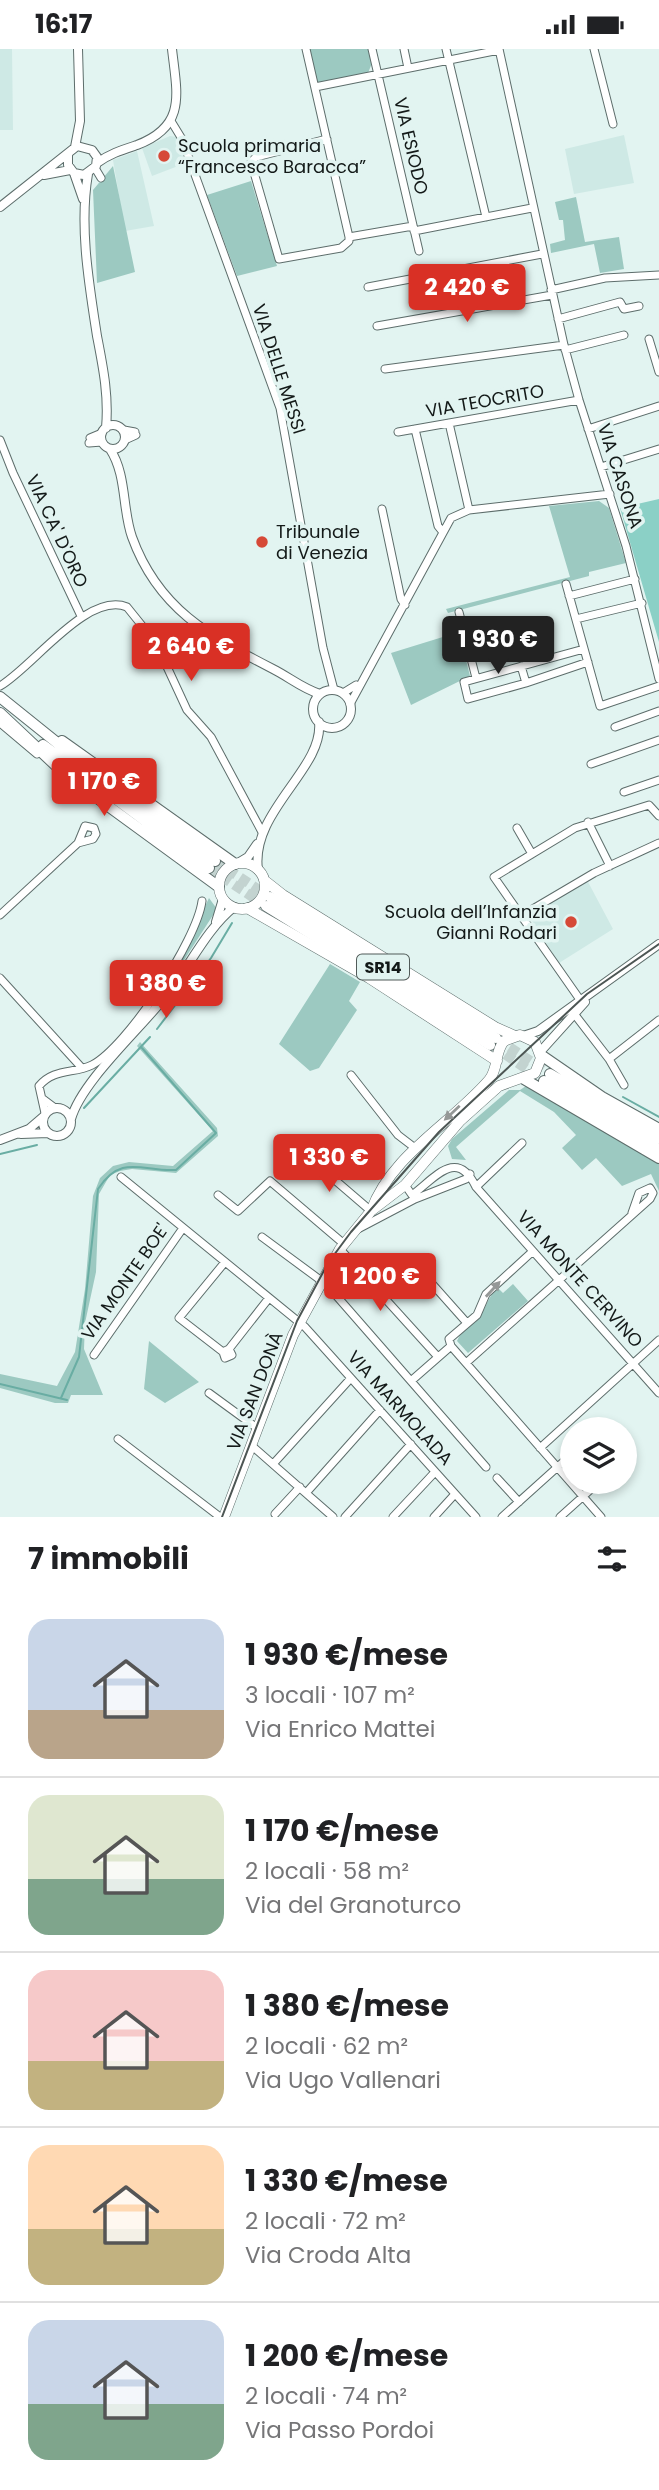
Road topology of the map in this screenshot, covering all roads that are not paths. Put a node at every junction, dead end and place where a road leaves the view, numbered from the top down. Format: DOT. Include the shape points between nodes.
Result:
graph roads {
  1 [pos="78,49"];
  2 [pos="173,49"];
  3 [pos="306,49"];
  4 [pos="372,49"];
  5 [pos="404,49"];
  6 [pos="446,49"];
  7 [pos="499,49"];
  8 [pos="594,49"];
  9 [pos="448,60"];
  10 [pos="408,68"];
  11 [pos="378,75"];
  12 [pos="315,87"];
  13 [pos="80,121"];
  14 [pos="171,121"];
  15 [pos="612,124"];
  16 [pos="327,139"];
  17 [pos="75,147"];
  18 [pos="90,148"];
  19 [pos="111,154"];
  20 [pos="68,155"];
  21 [pos="93,168"];
  22 [pos="72,171"];
  23 [pos="41,176"];
  24 [pos="101,178"];
  25 [pos="85,205"];
  26 [pos="0,207"];
  27 [pos="532,208"];
  28 [pos="486,217"];
  29 [pos="414,228"];
  30 [pos="349,237"];
  31 [pos="419,251"];
  32 [pos="542,254"];
  33 [pos="659,275"];
  34 [pos="368,287"];
  35 [pos="552,292"];
  36 [pos="639,306"];
  37 [pos="558,319"];
  38 [pos="377,326"];
  39 [pos="624,335"];
  40 [pos="649,339"];
  41 [pos="565,347"];
  42 [pos="385,369"];
  43 [pos="659,372"];
  44 [pos="108,400"];
  45 [pos="579,400"];
  46 [pos="659,406"];
  47 [pos="449,423"];
  48 [pos="122,428"];
  49 [pos="415,429"];
  50 [pos="588,429"];
  51 [pos="104,430"];
  52 [pos="398,432"];
  53 [pos="0,440"];
  54 [pos="102,442"];
  55 [pos="123,444"];
  56 [pos="110,449"];
  57 [pos="659,449"];
  58 [pos="601,467"];
  59 [pos="120,471"];
  60 [pos="610,494"];
  61 [pos="382,509"];
  62 [pos="469,510"];
  63 [pos="442,531"];
  64 [pos="635,579"];
  65 [pos="566,584"];
  66 [pos="569,596"];
  67 [pos="642,603"];
  68 [pos="405,605"];
  69 [pos="459,612"];
  70 [pos="81,616"];
  71 [pos="576,619"];
  72 [pos="584,649"];
  73 [pos="656,653"];
  74 [pos="588,662"];
  75 [pos="521,666"];
  76 [pos="476,678"];
  77 [pos="659,679"];
  78 [pos="360,683"];
  79 [pos="526,683"];
  80 [pos="0,686"];
  81 [pos="301,686"];
  82 [pos="659,687"];
  83 [pos="327,691"];
  84 [pos="343,693"];
  85 [pos="0,697"];
  86 [pos="350,704"];
  87 [pos="313,706"];
  88 [pos="0,711"];
  89 [pos="16,711"];
  90 [pos="659,712"];
  91 [pos="319,722"];
  92 [pos="0,723"];
  93 [pos="334,727"];
  94 [pos="615,727"];
  95 [pos="659,740"];
  96 [pos="316,744"];
  97 [pos="591,764"];
  98 [pos="659,780"];
  99 [pos="624,792"];
  100 [pos="90,793"];
  101 [pos="659,816"];
  102 [pos="588,822"];
  103 [pos="517,828"];
  104 [pos="262,834"];
  105 [pos="78,843"];
  106 [pos="659,843"];
  107 [pos="532,854"];
  108 [pos="236,863"];
  109 [pos="610,866"];
  110 [pos="258,870"];
  111 [pos="264,880"];
  112 [pos="219,887"];
  113 [pos="223,899"];
  114 [pos="202,901"];
  115 [pos="268,902"];
  116 [pos="234,907"];
  117 [pos="247,908"];
  118 [pos="0,915"];
  119 [pos="521,916"];
  120 [pos="215,925"];
  121 [pos="659,946"];
  122 [pos="0,978"];
  123 [pos="581,1002"];
  124 [pos="571,1011"];
  125 [pos="659,1020"];
  126 [pos="519,1036"];
  127 [pos="493,1041"];
  128 [pos="540,1053"];
  129 [pos="609,1059"];
  130 [pos="497,1062"];
  131 [pos="81,1067"];
  132 [pos="351,1075"];
  133 [pos="520,1079"];
  134 [pos="624,1085"];
  135 [pos="85,1092"];
  136 [pos="40,1096"];
  137 [pos="57,1108"];
  138 [pos="45,1115"];
  139 [pos="71,1119"];
  140 [pos="659,1129"];
  141 [pos="48,1133"];
  142 [pos="18,1135"];
  143 [pos="659,1138"];
  144 [pos="0,1140"];
  145 [pos="522,1143"];
  146 [pos="415,1148"];
  147 [pos="659,1149"];
  148 [pos="307,1156"];
  149 [pos="659,1158"];
  150 [pos="470,1174"];
  151 [pos="121,1177"];
  152 [pos="462,1181"];
  153 [pos="405,1185"];
  154 [pos="476,1187"];
  155 [pos="218,1195"];
  156 [pos="656,1195"];
  157 [pos="379,1201"];
  158 [pos="393,1210"];
  159 [pos="371,1212"];
  160 [pos="183,1228"];
  161 [pos="354,1231"];
  162 [pos="262,1237"];
  163 [pos="342,1247"];
  164 [pos="533,1251"];
  165 [pos="225,1262"];
  166 [pos="418,1268"];
  167 [pos="558,1279"];
  168 [pos="320,1281"];
  169 [pos="269,1298"];
  170 [pos="299,1322"];
  171 [pos="467,1323"];
  172 [pos="659,1340"];
  173 [pos="451,1346"];
  174 [pos="94,1355"];
  175 [pos="438,1357"];
  176 [pos="466,1363"];
  177 [pos="634,1363"];
  178 [pos="351,1378"];
  179 [pos="411,1381"];
  180 [pos="209,1393"];
  181 [pos="659,1393"];
  182 [pos="380,1410"];
  183 [pos="257,1428"];
  184 [pos="118,1439"];
  185 [pos="411,1444"];
  186 [pos="251,1445"];
  187 [pos="540,1448"];
  188 [pos="274,1464"];
  189 [pos="560,1465"];
  190 [pos="486,1467"];
  191 [pos="557,1468"];
  192 [pos="435,1472"];
  193 [pos="497,1478"];
  194 [pos="300,1487"];
  195 [pos="306,1493"];
  196 [pos="455,1494"];
  197 [pos="586,1494"];
  198 [pos="583,1497"];
  199 [pos="519,1502"];
  200 [pos="275,1514"];
  201 [pos="222,1517"];
  202 [pos="333,1517"];
  203 [pos="345,1517"];
  204 [pos="393,1517"];
  205 [pos="434,1517"];
  206 [pos="476,1517"];
  207 [pos="502,1517"];
  208 [pos="560,1517"];
  209 [pos="601,1517"];
  1 -- 13 [label="street"];
  2 -- 14 [label="street" via="176,99"];
  3 -- 12 [label="street"];
  4 -- 11 [label="street, VIA ESIODO"];
  5 -- 10 [label="street"];
  6 -- 9 [label="street"];
  7 -- 9 [label="street"];
  7 -- 27 [label="street, VIA CASONA"];
  8 -- 15 [label="street"];
  9 -- 10 [label="street"];
  9 -- 28 [label="street"];
  10 -- 11 [label="street"];
  11 -- 12 [label="street"];
  11 -- 29 [label="street, VIA ESIODO"];
  12 -- 16 [label="street"];
  13 -- 17 [label="street"];
  13 -- 18 [label="street"];
  14 -- 19 [label="street" via="153,139"];
  14 -- 83 [label="street, VIA DELLE MESSI" via="182,139 280,408 332,678"];
  16 -- 30 [label="street"];
  16 -- 30 [label="street" via="257,157 250,165 279,259 341,248"];
  17 -- 18 [label="street"];
  17 -- 20 [label="street"];
  18 -- 19 [label="street"];
  18 -- 21 [label="street"];
  19 -- 21 [label="street"];
  20 -- 22 [label="street"];
  20 -- 23 [label="street"];
  21 -- 22 [label="street"];
  21 -- 24 [label="street"];
  21 -- 25 [label="street"];
  22 -- 23 [label="street"];
  22 -- 25 [label="street"];
  23 -- 26 [label="street"];
  25 -- 44 [label="street" via="90,290"];
  27 -- 28 [label="street"];
  27 -- 32 [label="street, VIA CASONA"];
  28 -- 29 [label="street"];
  29 -- 30 [label="street"];
  29 -- 31 [label="street, VIA ESIODO"];
  32 -- 34 [label="street"];
  32 -- 35 [label="street, VIA CASONA"];
  33 -- 35 [label="street" via="605,278"];
  35 -- 37 [label="street, VIA CASONA"];
  35 -- 38 [label="street"];
  36 -- 37 [label="street" via="624,309 620,302"];
  37 -- 41 [label="street, VIA CASONA"];
  39 -- 41 [label="street"];
  40 -- 43 [label="street"];
  41 -- 42 [label="street"];
  41 -- 45 [label="street, VIA CASONA"];
  44 -- 48 [label="street"];
  44 -- 51 [label="street"];
  45 -- 47 [label="street, VIA TEOCRITO"];
  45 -- 50 [label="street, VIA CASONA"];
  46 -- 50 [label="street"];
  47 -- 49 [label="street, VIA TEOCRITO"];
  47 -- 62 [label="street"];
  48 -- 51 [label="street"];
  48 -- 55 [label="street"];
  48 -- 55 [label="street" via="135,434"];
  49 -- 52 [label="street, VIA TEOCRITO"];
  49 -- 63 [label="street"];
  50 -- 58 [label="street, VIA CASONA"];
  51 -- 54 [label="street"];
  51 -- 54 [label="street" via="90,440"];
  53 -- 70 [label="street, VIA CA' D'ORO"];
  54 -- 56 [label="street"];
  55 -- 56 [label="street"];
  55 -- 59 [label="street"];
  56 -- 59 [label="street"];
  57 -- 58 [label="street"];
  58 -- 60 [label="street, VIA CASONA"];
  59 -- 81 [label="street" via="132,537 150,576 169,600 224,644"];
  60 -- 62 [label="street"];
  60 -- 64 [label="street, VIA CASONA"];
  61 -- 68 [label="street"];
  62 -- 63 [label="street" via="451,517"];
  63 -- 68 [label="street"];
  64 -- 66 [label="street"];
  64 -- 67 [label="street, VIA CASONA"];
  65 -- 66 [label="street"];
  66 -- 71 [label="street"];
  67 -- 71 [label="street"];
  67 -- 73 [label="street, VIA CASONA"];
  68 -- 78 [label="street"];
  69 -- 76 [label="street"];
  70 -- 80 [label="street"];
  70 -- 104 [label="street" via="119,604 139,619 160,650 187,710 214,742"];
  71 -- 72 [label="street"];
  72 -- 74 [label="street"];
  72 -- 75 [label="street"];
  73 -- 77 [label="street, VIA CASONA"];
  74 -- 79 [label="street"];
  74 -- 82 [label="street" via="600,706"];
  75 -- 76 [label="street"];
  75 -- 79 [label="street"];
  76 -- 79 [label="street" via="464,681 468,699"];
  78 -- 84 [label="street"];
  78 -- 86 [label="street"];
  81 -- 83 [label="street"];
  81 -- 87 [label="street"];
  83 -- 84 [label="street"];
  83 -- 87 [label="street"];
  84 -- 86 [label="street"];
  85 -- 89 [label="main road"];
  86 -- 93 [label="street" via="348,718"];
  87 -- 91 [label="street"];
  88 -- 89 [label="main road" via="106,794 212,865"];
  88 -- 100 [label="main road"];
  89 -- 108 [label="main road"];
  90 -- 94 [label="street"];
  91 -- 93 [label="street"];
  91 -- 96 [label="street"];
  92 -- 100 [label="street" via="64,780"];
  93 -- 96 [label="street"];
  95 -- 97 [label="street"];
  96 -- 104 [label="street"];
  98 -- 99 [label="street"];
  100 -- 112 [label="main road"];
  101 -- 102 [label="street" via="649,805"];
  102 -- 107 [label="street"];
  102 -- 109 [label="street"];
  103 -- 107 [label="street"];
  104 -- 108 [label="street" via="252,853"];
  104 -- 110 [label="street"];
  105 -- 118 [label="street"];
  106 -- 109 [label="street"];
  107 -- 119 [label="street" via="495,877"];
  108 -- 110 [label="main road"];
  108 -- 112 [label="main road" via="223,872"];
  109 -- 119 [label="street"];
  110 -- 111 [label="main road"];
  111 -- 117 [label="main road" via="263,894"];
  111 -- 126 [label="main road" via="495,1027"];
  112 -- 113 [label="main road"];
  113 -- 116 [label="main road"];
  113 -- 120 [label="street"];
  114 -- 131 [label="street" via="167,980 102,1059"];
  115 -- 127 [label="main road, SR14"];
  116 -- 117 [label="main road"];
  116 -- 120 [label="street"];
  117 -- 130 [label="main road" via="369,978"];
  119 -- 123 [label="street"];
  120 -- 135 [label="street" via="169,992"];
  121 -- 123 [label="street, VIA SAN DONÀ"];
  122 -- 131 [label="street"];
  123 -- 124 [label="street, VIA SAN DONÀ"];
  124 -- 126 [label="street, VIA SAN DONÀ" via="536,1032"];
  124 -- 128 [label="street, VIA SAN DONÀ"];
  124 -- 129 [label="street"];
  125 -- 129 [label="street"];
  126 -- 128 [label="main road" via="533,1041"];
  126 -- 130 [label="main road, VIA SAN DONÀ" via="501,1043"];
  128 -- 133 [label="main road, VIA SAN DONÀ" via="537,1070"];
  128 -- 140 [label="main road" via="590,1090"];
  129 -- 134 [label="street"];
  130 -- 133 [label="main road" via="503,1073"];
  130 -- 146 [label="main road, VIA SAN DONÀ, one-way" via="487,1082"];
  131 -- 136 [label="street" via="48,1077 39,1086"];
  132 -- 146 [label="street" via="398,1135"];
  133 -- 149 [label="main road"];
  133 -- 153 [label="main road, VIA SAN DONÀ" via="496,1089 460,1121"];
  135 -- 137 [label="street"];
  135 -- 139 [label="street"];
  136 -- 137 [label="street"];
  136 -- 138 [label="street"];
  137 -- 138 [label="street"];
  137 -- 139 [label="street"];
  138 -- 141 [label="street" via="43,1127"];
  138 -- 142 [label="street"];
  139 -- 141 [label="street" via="64,1135"];
  141 -- 142 [label="street"];
  142 -- 144 [label="street"];
  143 -- 147 [label="main road" via="547,1078 603,1119"];
  145 -- 154 [label="street"];
  146 -- 157 [label="main road, VIA SAN DONÀ"];
  148 -- 159 [label="street"];
  150 -- 152 [label="street"];
  150 -- 153 [label="street" via="449,1168 412,1195"];
  150 -- 154 [label="street, VIA MONTE CERVINO"];
  151 -- 160 [label="street, VIA MONTE BOE'"];
  152 -- 154 [label="street, VIA MONTE CERVINO"];
  152 -- 158 [label="street"];
  153 -- 157 [label="main road, VIA SAN DONÀ"];
  154 -- 164 [label="street, VIA MONTE CERVINO"];
  155 -- 163 [label="street" via="238,1211 270,1181"];
  156 -- 167 [label="street" via="650,1188 642,1190 632,1213"];
  157 -- 158 [label="street"];
  157 -- 159 [label="main road, VIA SAN DONÀ"];
  158 -- 161 [label="street"];
  159 -- 161 [label="main road, VIA SAN DONÀ"];
  160 -- 165 [label="street, VIA MONTE BOE'"];
  160 -- 174 [label="street, VIA MONTE BOE'"];
  161 -- 163 [label="main road, VIA SAN DONÀ"];
  162 -- 168 [label="street"];
  163 -- 168 [label="main road, VIA SAN DONÀ"];
  163 -- 175 [label="street"];
  164 -- 167 [label="street, VIA MONTE CERVINO"];
  171 -- 164 [label="street, one-way" via="477,1315 486,1294"];
  165 -- 169 [label="street, VIA MONTE BOE'"];
  165 -- 169 [label="street" via="179,1318 226,1351"];
  166 -- 171 [label="street"];
  167 -- 176 [label="street"];
  167 -- 177 [label="street, VIA MONTE CERVINO"];
  168 -- 170 [label="main road, VIA SAN DONÀ"];
  168 -- 179 [label="street"];
  169 -- 170 [label="street, VIA MONTE BOE'"];
  170 -- 178 [label="street, VIA MARMOLADA"];
  170 -- 183 [label="main road, VIA SAN DONÀ"];
  171 -- 173 [label="street" via="449,1339"];
  172 -- 177 [label="street"];
  173 -- 175 [label="street"];
  173 -- 176 [label="street"];
  175 -- 179 [label="street"];
  176 -- 187 [label="street"];
  177 -- 181 [label="street, VIA MONTE CERVINO"];
  177 -- 187 [label="street"];
  178 -- 182 [label="street, VIA MARMOLADA"];
  178 -- 188 [label="street"];
  179 -- 190 [label="street"];
  180 -- 183 [label="street"];
  182 -- 185 [label="street, VIA MARMOLADA"];
  182 -- 195 [label="street"];
  183 -- 186 [label="main road, VIA SAN DONÀ"];
  184 -- 201 [label="street"];
  185 -- 192 [label="street, VIA MARMOLADA"];
  185 -- 203 [label="street"];
  186 -- 188 [label="street"];
  186 -- 201 [label="main road, VIA SAN DONÀ"];
  187 -- 191 [label="street"];
  188 -- 194 [label="street"];
  189 -- 191 [label="street"];
  191 -- 198 [label="street"];
  191 -- 199 [label="street"];
  192 -- 196 [label="street, VIA MARMOLADA"];
  192 -- 204 [label="street"];
  193 -- 199 [label="street"];
  194 -- 195 [label="street"];
  194 -- 200 [label="street"];
  195 -- 202 [label="street"];
  196 -- 205 [label="street"];
  196 -- 206 [label="street, VIA MARMOLADA"];
  197 -- 198 [label="street"];
  198 -- 208 [label="street"];
  198 -- 209 [label="street"];
  199 -- 207 [label="street"];
}
